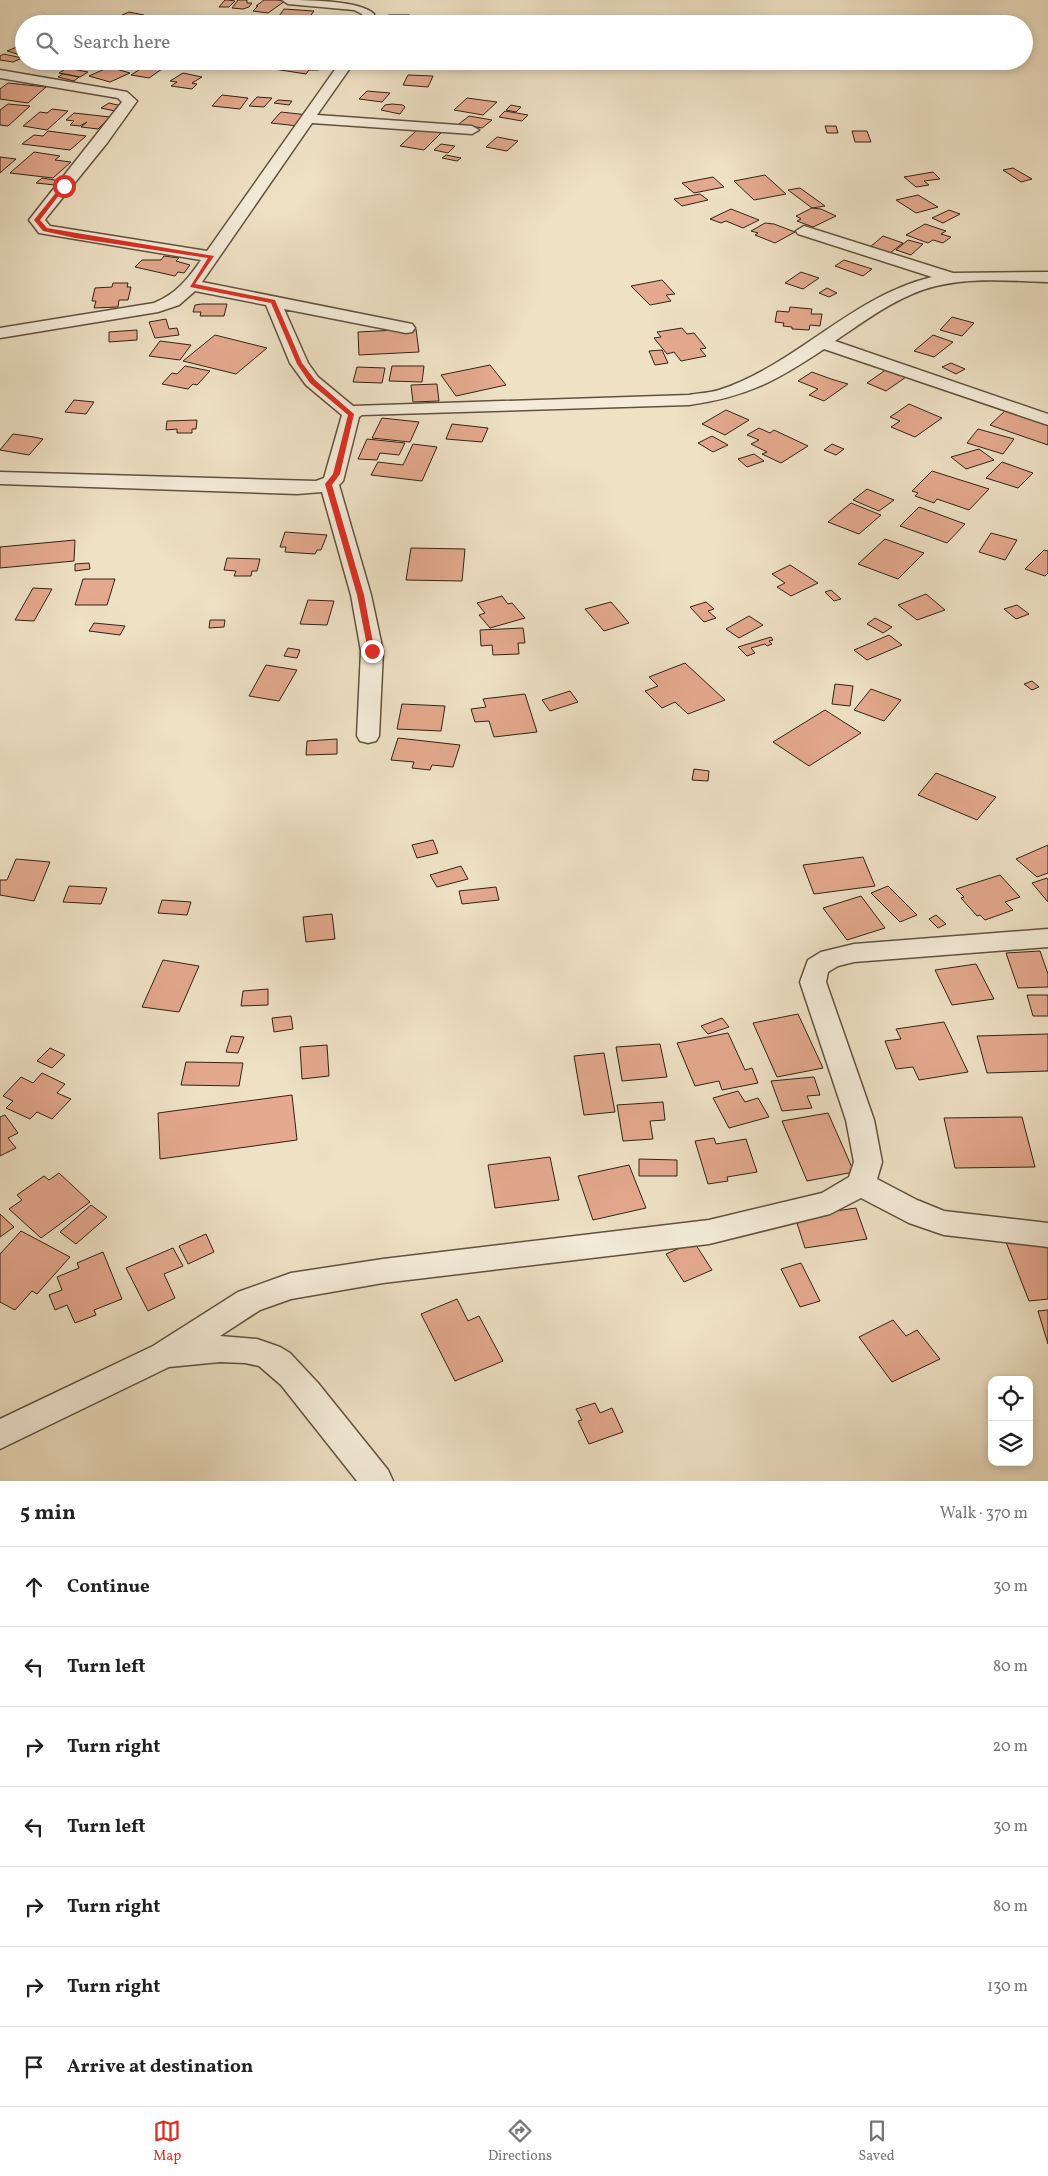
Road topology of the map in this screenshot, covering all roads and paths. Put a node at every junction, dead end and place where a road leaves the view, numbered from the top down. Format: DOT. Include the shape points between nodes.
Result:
graph roads {
  1 [pos="288,0"];
  2 [pos="368,15"];
  3 [pos="342,70"];
  4 [pos="0,74"];
  5 [pos="309,119"];
  6 [pos="472,130"];
  7 [pos="804,231"];
  8 [pos="212,257"];
  9 [pos="1048,277"];
  10 [pos="953,278"];
  11 [pos="192,285"];
  12 [pos="273,302"];
  13 [pos="406,328"];
  14 [pos="0,333"];
  15 [pos="823,343"];
  16 [pos="351,414"];
  17 [pos="1048,420"];
  18 [pos="0,478"];
  19 [pos="329,484"];
  20 [pos="368,736"];
  21 [pos="1048,938"];
  22 [pos="861,1184"];
  23 [pos="1048,1235"];
  24 [pos="164,1355"];
  25 [pos="0,1435"];
  26 [pos="377,1481"];
  1 -- 2 [label="street" via="356,6"];
  3 -- 5 [label="street"];
  4 -- 8 [label="street" via="122,95 130,101 41,214 38,225 45,230 75,236"];
  5 -- 6 [label="street"];
  5 -- 8 [label="street" via="280,155"];
  7 -- 10 [label="street"];
  8 -- 11 [label="street"];
  9 -- 10 [label="street"];
  10 -- 15 [label="street" via="916,286 880,304"];
  11 -- 12 [label="street"];
  11 -- 14 [label="street" via="173,301 158,307"];
  12 -- 13 [label="street"];
  12 -- 16 [label="street" via="299,363 312,381"];
  15 -- 16 [label="street" via="770,374 722,395 680,400 368,408"];
  15 -- 17 [label="street"];
  16 -- 19 [label="street" via="334,481"];
  18 -- 19 [label="street" via="297,488"];
  19 -- 20 [label="street" via="361,595 372,651"];
  21 -- 22 [label="street" via="854,953 830,959 817,967 813,982 860,1120 868,1162"];
  22 -- 23 [label="street" via="902,1207 955,1226"];
  22 -- 24 [label="street" via="830,1202 709,1232 383,1271 291,1286 249,1301"];
  24 -- 25 [label="street"];
  24 -- 26 [label="street" via="208,1349 241,1350 272,1357 294,1379"];
}
